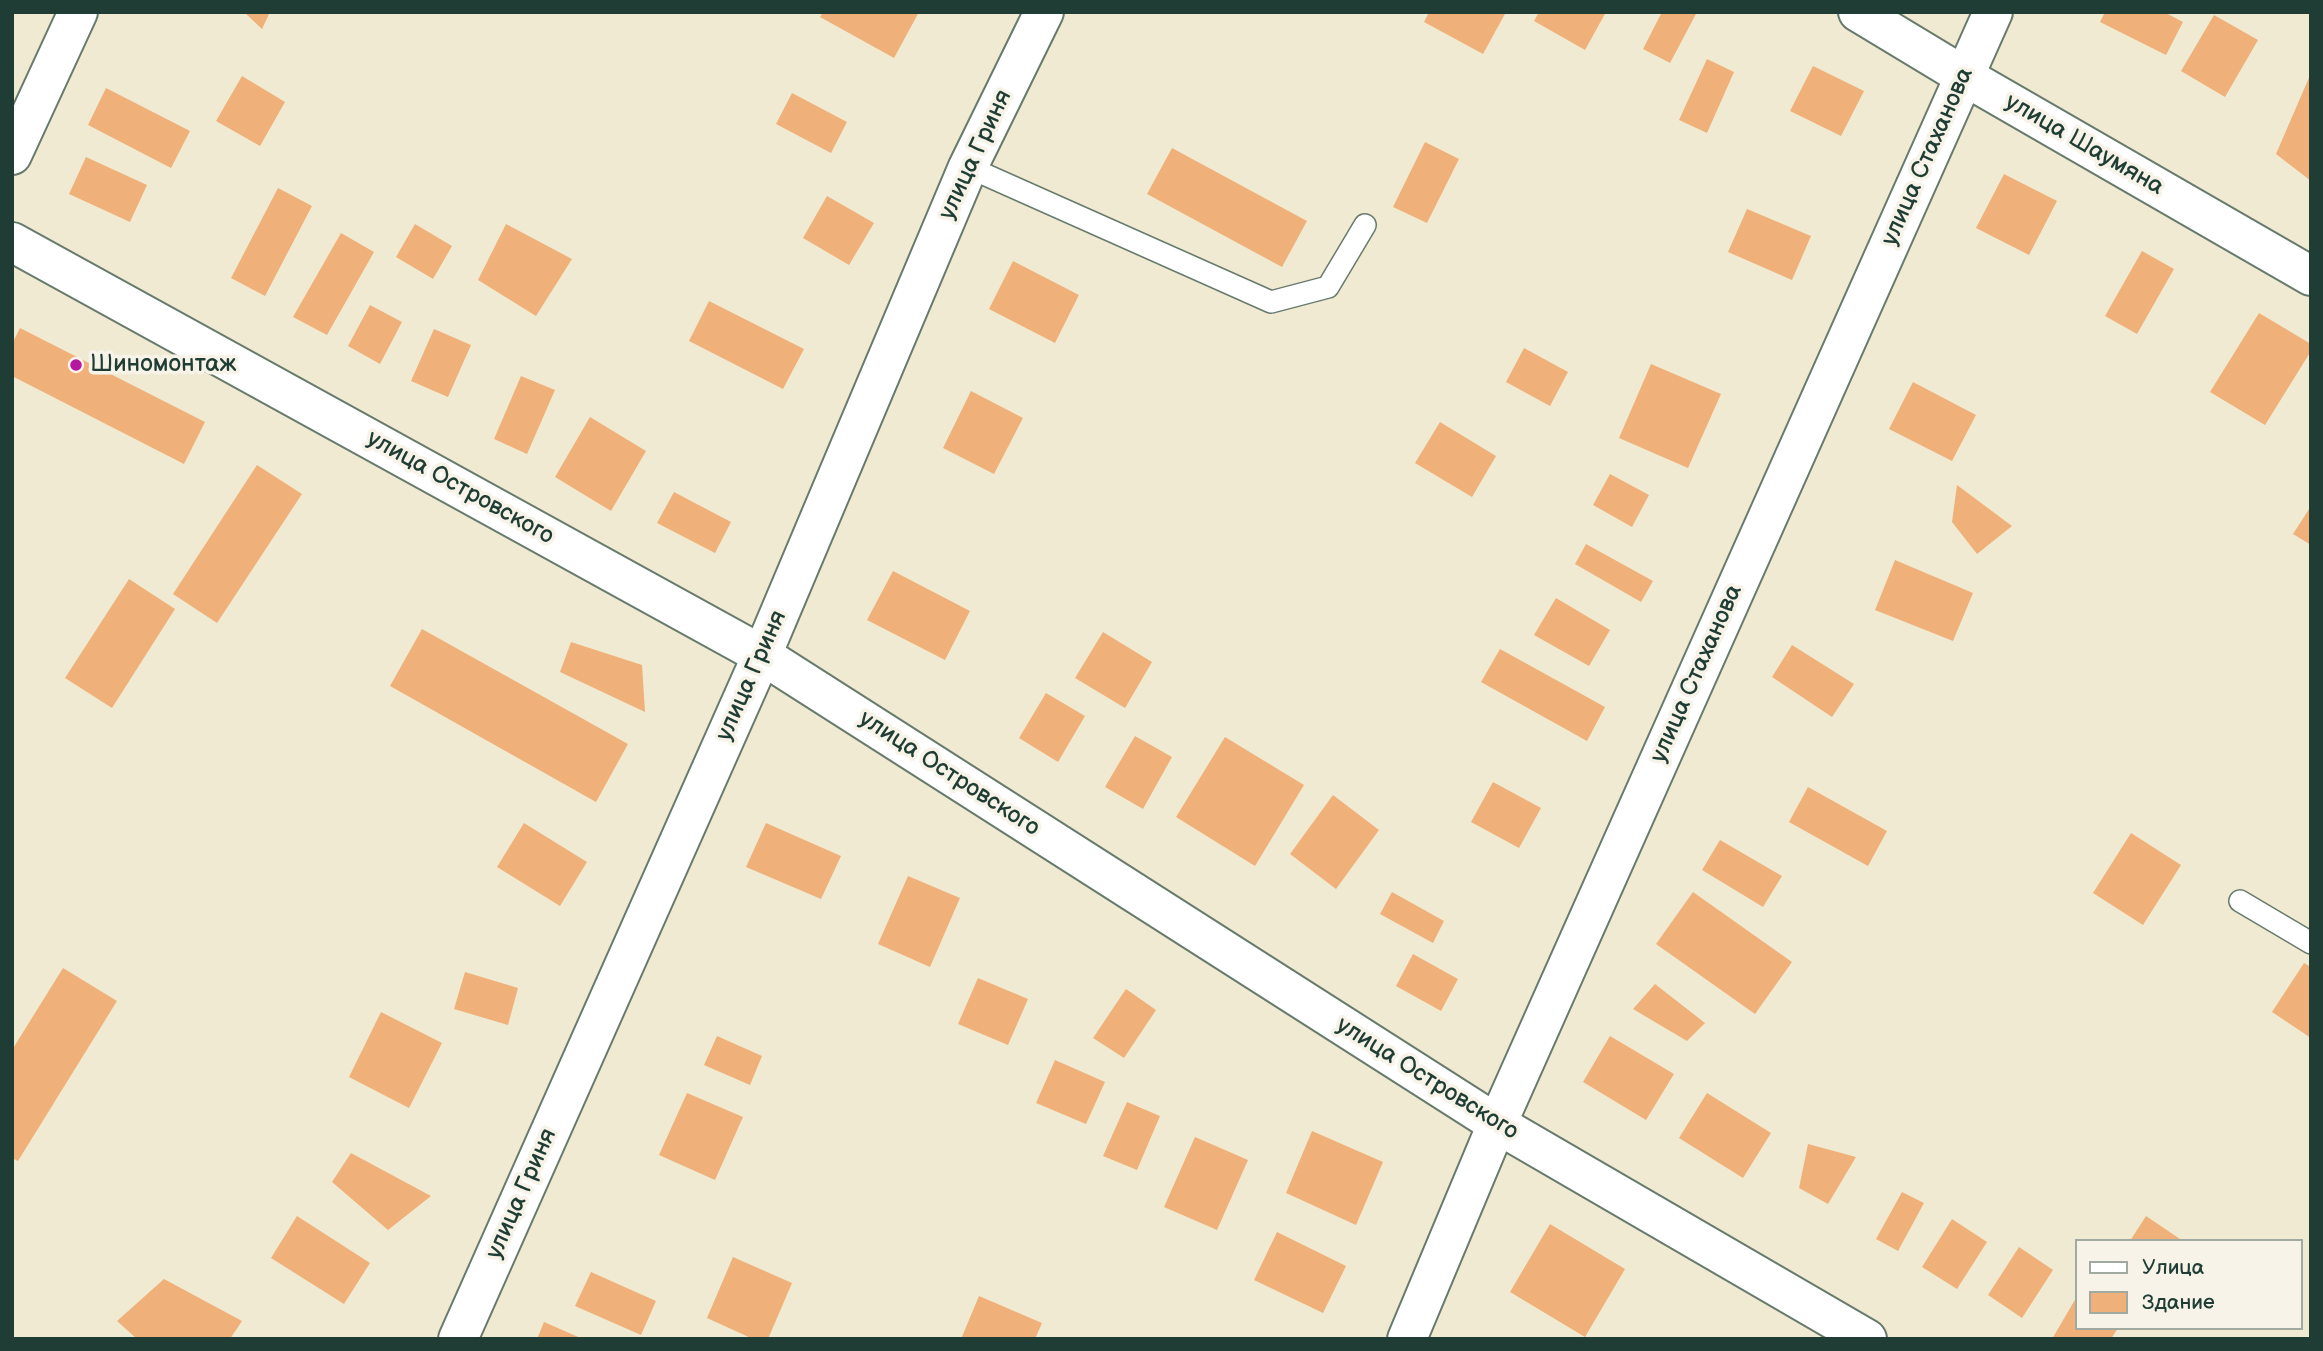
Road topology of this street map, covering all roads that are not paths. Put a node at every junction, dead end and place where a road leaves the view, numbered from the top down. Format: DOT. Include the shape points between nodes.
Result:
graph roads {
  1 [pos="78,12"];
  2 [pos="1044,12"];
  3 [pos="1858,12"];
  4 [pos="1993,12"];
  5 [pos="1964,76"];
  6 [pos="12,155"];
  7 [pos="968,167"];
  8 [pos="1365,225"];
  9 [pos="12,242"];
  10 [pos="2311,276"];
  11 [pos="762,655"];
  12 [pos="2240,901"];
  13 [pos="2311,943"];
  14 [pos="1497,1124"];
  15 [pos="458,1339"];
  16 [pos="1407,1339"];
  17 [pos="1867,1339"];
  1 -- 6 [label="street"];
  2 -- 7 [label="street, улица Гриня"];
  3 -- 5 [label="street, улица Шаумяна"];
  4 -- 5 [label="street, улица Стаханова"];
  5 -- 10 [label="street, улица Шаумяна"];
  5 -- 14 [label="street, улица Стаханова"];
  7 -- 8 [label="lane" via="1271,302 1328,287"];
  7 -- 11 [label="street, улица Гриня"];
  9 -- 11 [label="street, улица Островского"];
  11 -- 14 [label="street, улица Островского"];
  11 -- 15 [label="street, улица Гриня"];
  12 -- 13 [label="lane"];
  14 -- 16 [label="street, улица Стаханова"];
  14 -- 17 [label="street, улица Островского"];
}
